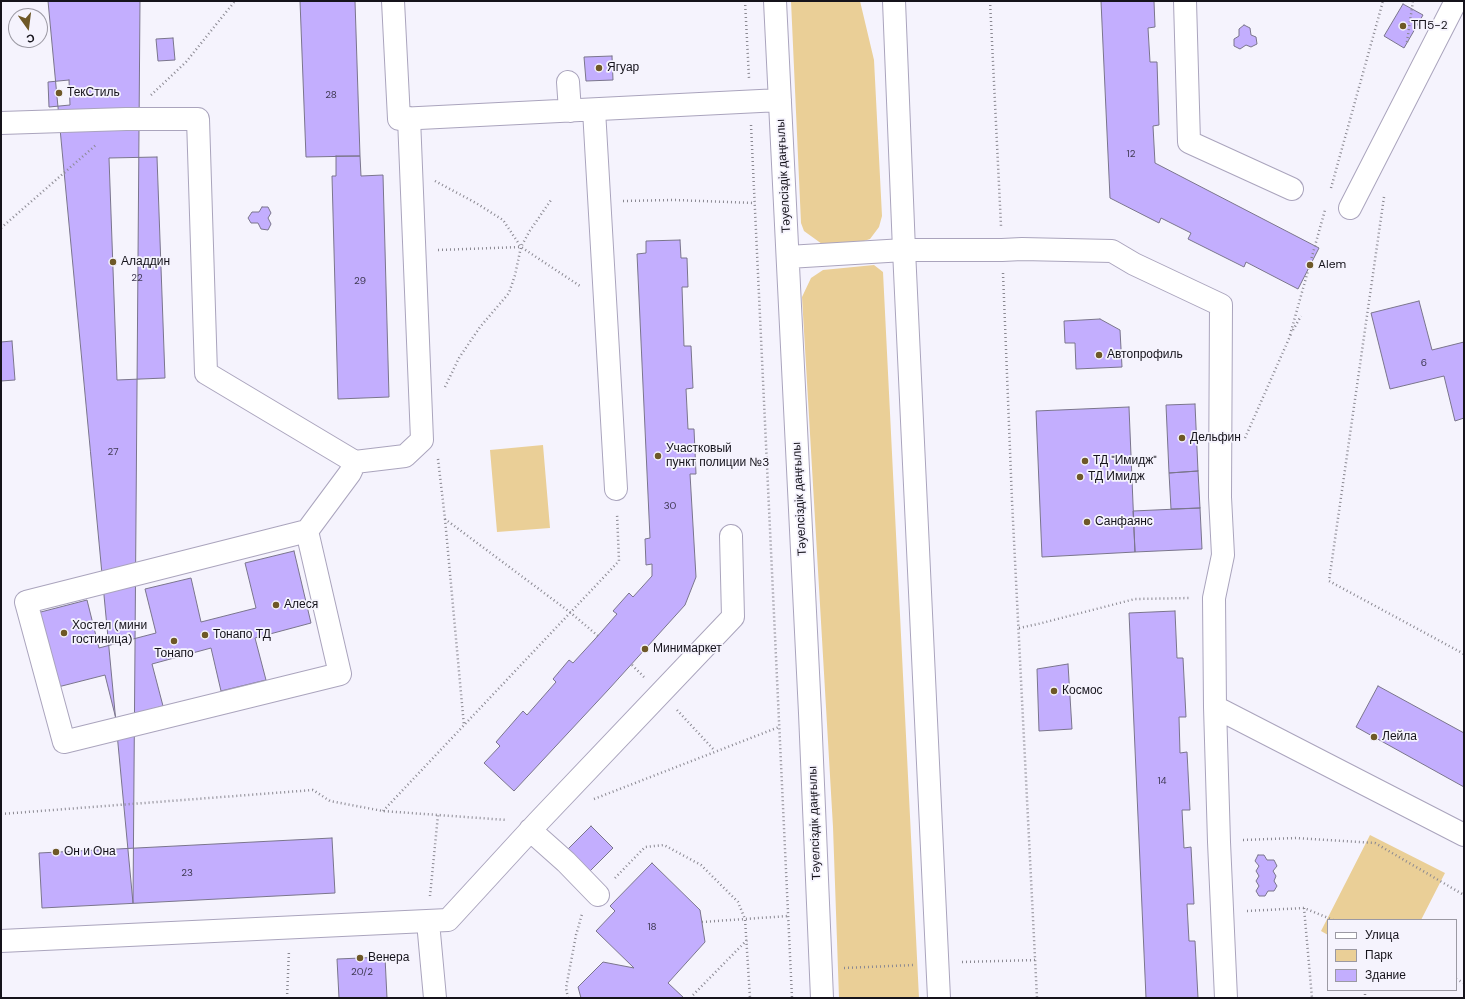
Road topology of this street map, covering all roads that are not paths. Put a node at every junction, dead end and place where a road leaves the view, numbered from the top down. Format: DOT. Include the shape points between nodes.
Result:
graph roads {
  1 [pos="393,1"];
  2 [pos="775,1"];
  3 [pos="894,1"];
  4 [pos="1185,1"];
  5 [pos="1456,1"];
  6 [pos="568,82"];
  7 [pos="780,100"];
  8 [pos="594,110"];
  9 [pos="570,111"];
  10 [pos="410,118"];
  11 [pos="1,123"];
  12 [pos="1292,189"];
  13 [pos="1350,208"];
  14 [pos="904,250"];
  15 [pos="788,257"];
  16 [pos="355,462"];
  17 [pos="616,489"];
  18 [pos="307,531"];
  19 [pos="731,536"];
  20 [pos="1214,707"];
  21 [pos="534,826"];
  22 [pos="1464,835"];
  23 [pos="598,895"];
  24 [pos="428,922"];
  25 [pos="1,941"];
  26 [pos="435,998"];
  27 [pos="822,998"];
  28 [pos="939,998"];
  29 [pos="1226,998"];
  1 -- 10 [label="street" via="399,119"];
  2 -- 7 [label="street, Тәуелсіздік даңғылы"];
  3 -- 14 [label="street"];
  4 -- 12 [label="street" via="1189,142"];
  5 -- 13 [label="street"];
  6 -- 9 [label="street"];
  7 -- 8 [label="street"];
  7 -- 15 [label="street, Тәуелсіздік даңғылы"];
  8 -- 9 [label="street"];
  8 -- 17 [label="street"];
  9 -- 10 [label="street"];
  10 -- 16 [label="street" via="422,440 405,456"];
  11 -- 16 [label="street" via="198,119 206,373"];
  14 -- 15 [label="street"];
  14 -- 20 [label="street" via="1112,251 1221,305 1220,497 1223,555 1214,598"];
  14 -- 28 [label="street"];
  15 -- 27 [label="street, Тәуелсіздік даңғылы"];
  16 -- 18 [label="street" via="350,473"];
  18 -- 18 [label="street" via="26,602 64,742 340,674"];
  19 -- 21 [label="street" via="733,617"];
  20 -- 22 [label="street"];
  20 -- 29 [label="street"];
  21 -- 23 [label="street"];
  21 -- 24 [label="street" via="448,920"];
  24 -- 25 [label="street"];
  24 -- 26 [label="street"];
}
